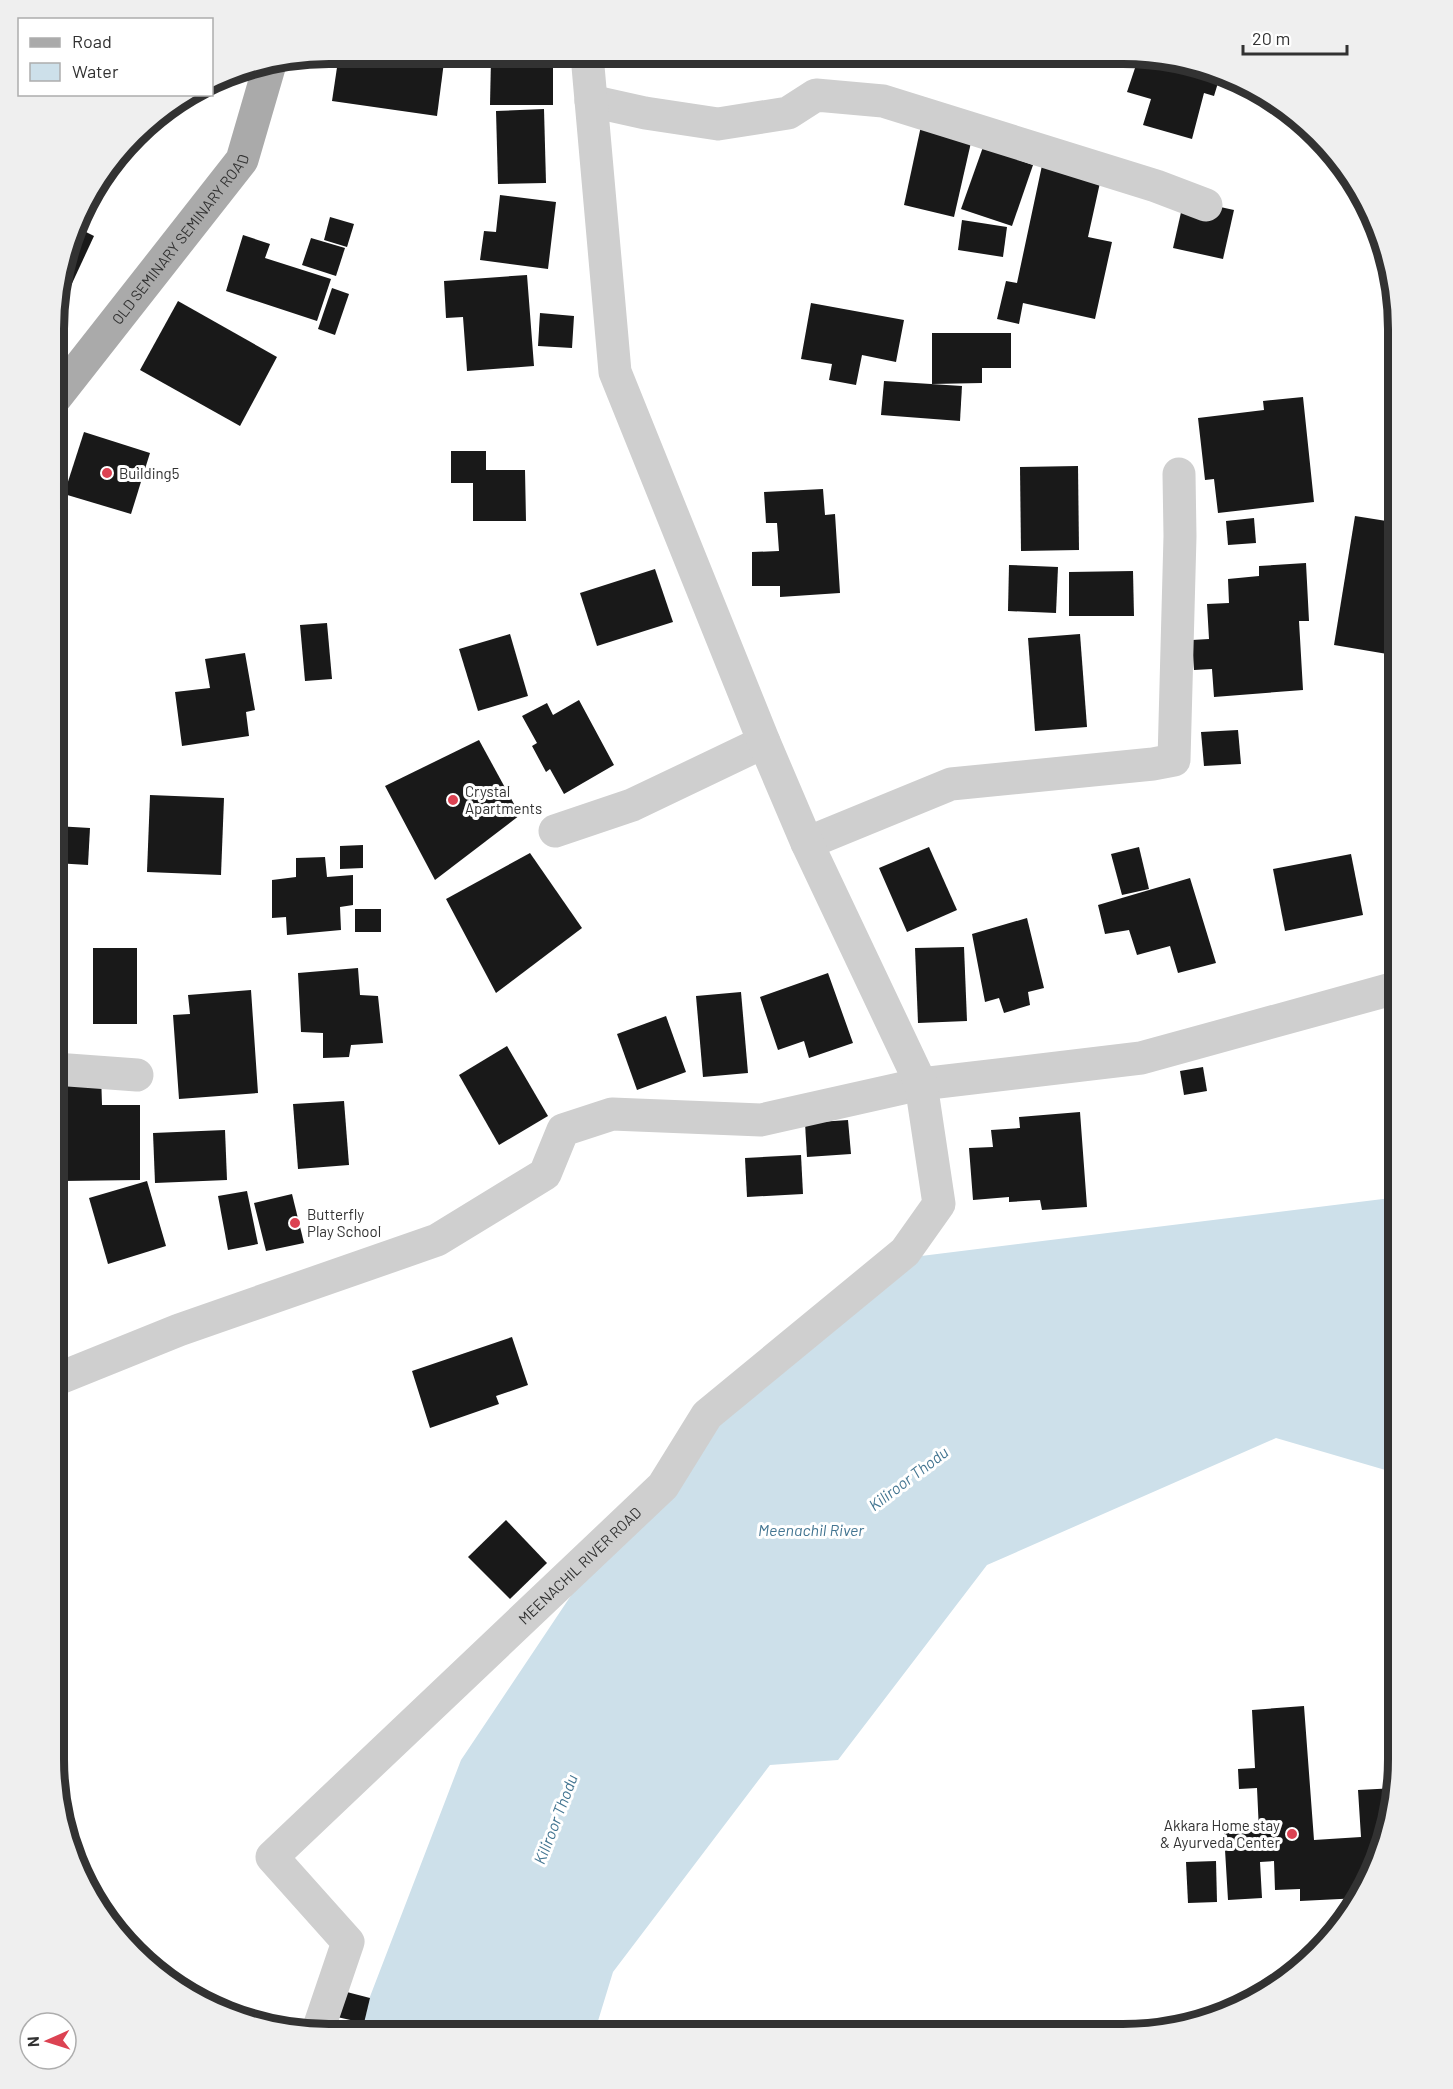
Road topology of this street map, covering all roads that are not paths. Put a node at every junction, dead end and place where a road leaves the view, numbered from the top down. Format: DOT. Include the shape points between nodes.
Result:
graph roads {
  1 [pos="588,64"];
  2 [pos="268,72"];
  3 [pos="591,101"];
  4 [pos="1206,205"];
  5 [pos="64,387"];
  6 [pos="1179,474"];
  7 [pos="764,742"];
  8 [pos="555,831"];
  9 [pos="807,843"];
  10 [pos="1388,990"];
  11 [pos="64,1070"];
  12 [pos="137,1075"];
  13 [pos="921,1084"];
  14 [pos="64,1376"];
  15 [pos="320,2024"];
  1 -- 3 [label="street"];
  2 -- 5 [label="main road, OLD SEMINARY SEMINARY ROAD" via="242,160"];
  3 -- 4 [label="street" via="718,124 788,113 816,95 883,101"];
  3 -- 7 [label="street" via="615,372"];
  6 -- 9 [label="street" via="1174,760 951,784"];
  7 -- 8 [label="street" via="632,805"];
  7 -- 9 [label="street"];
  9 -- 13 [label="street"];
  10 -- 13 [label="street" via="1141,1058"];
  11 -- 12 [label="street"];
  13 -- 14 [label="street" via="761,1120 612,1114 563,1130 545,1174 437,1240 179,1330"];
  13 -- 15 [label="street, MEENACHIL RIVER ROAD" via="939,1204 905,1252 707,1415 663,1486 272,1857 348,1942"];
}
